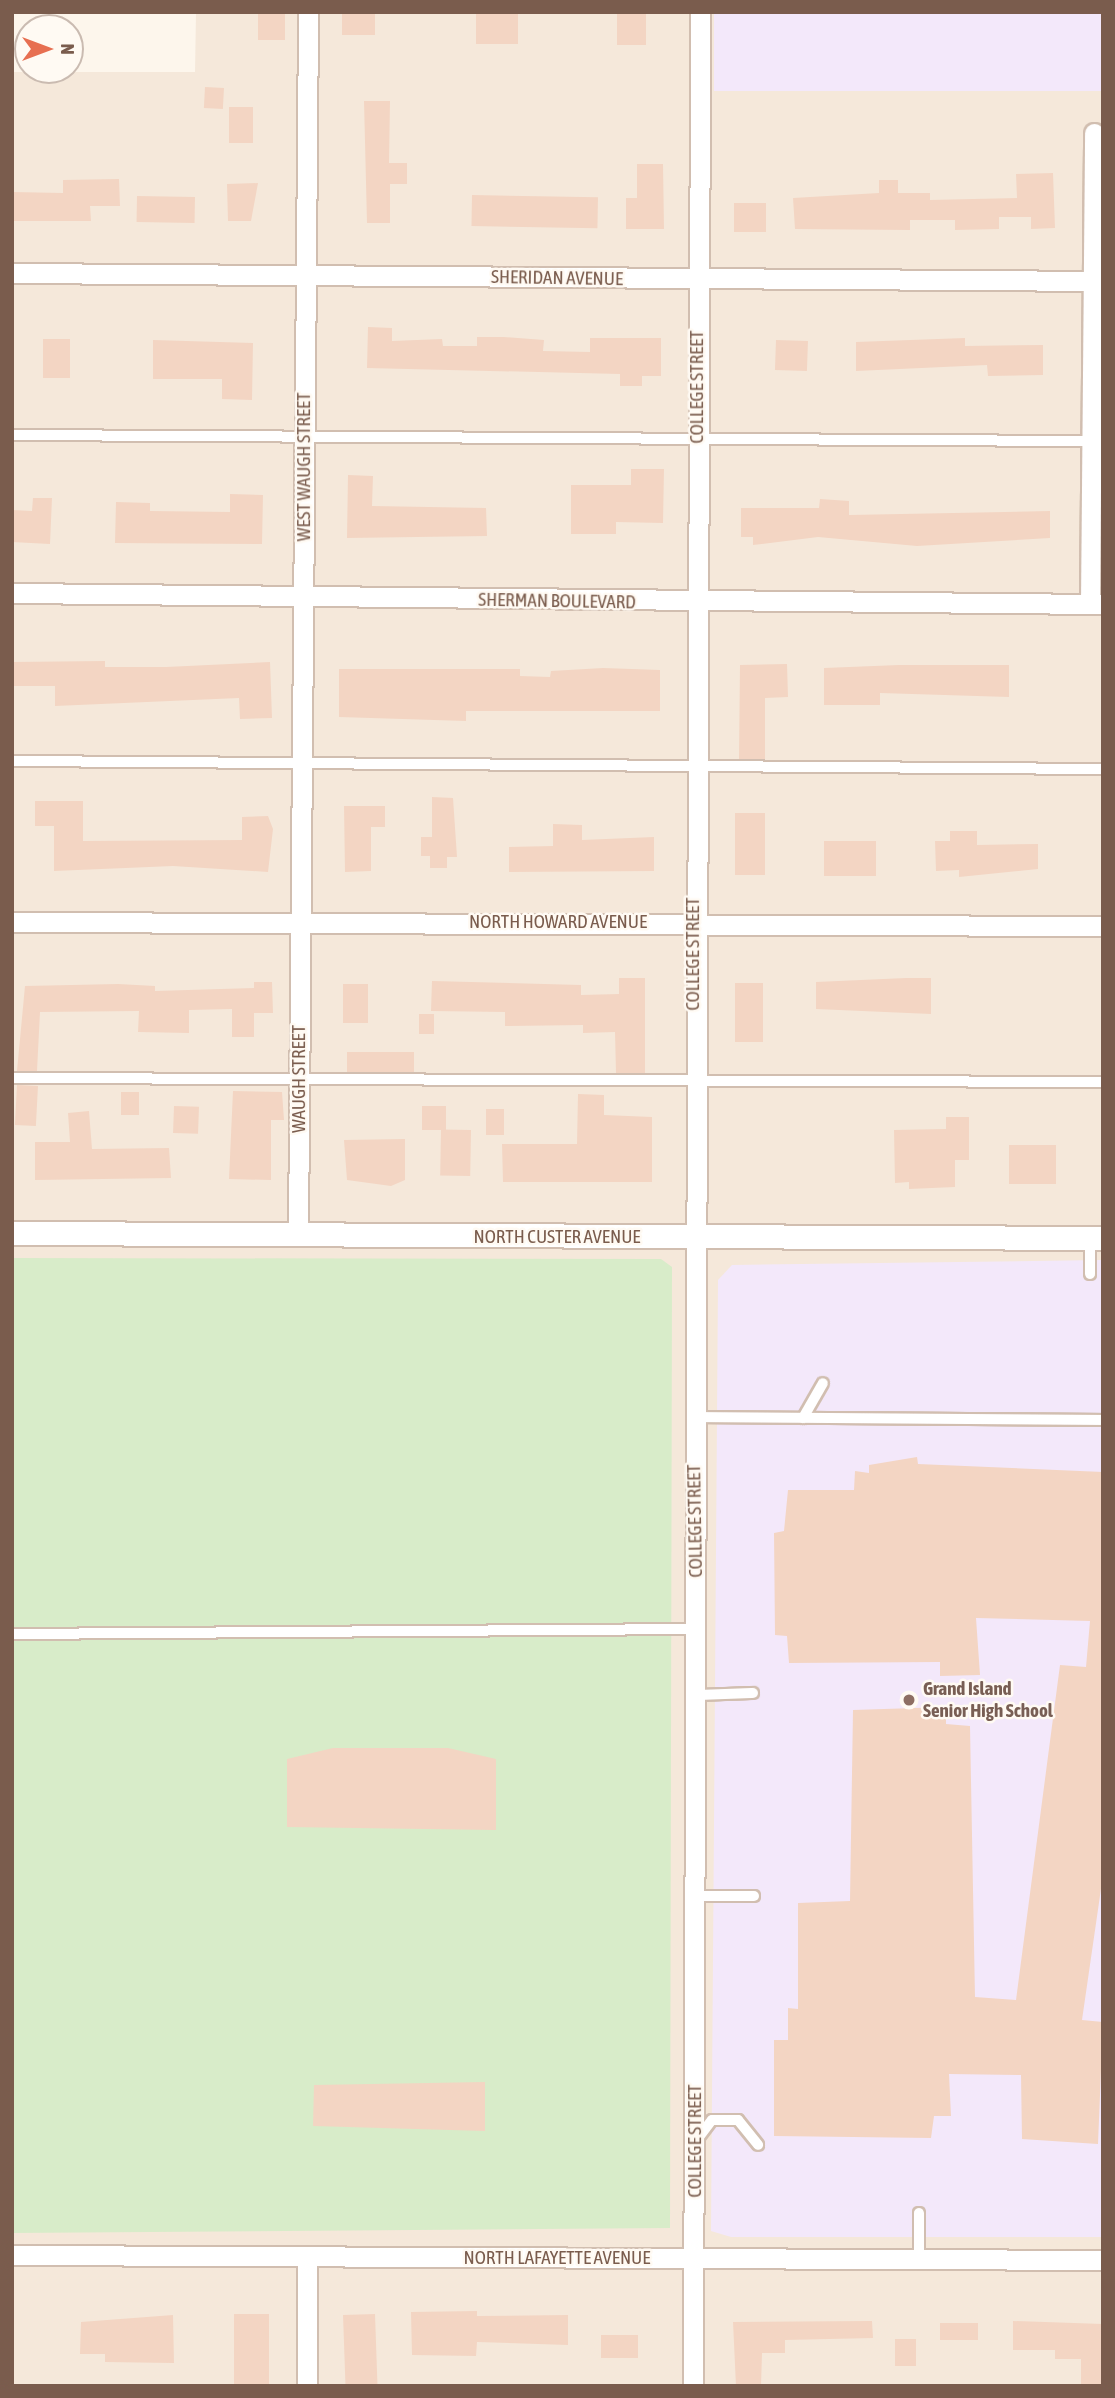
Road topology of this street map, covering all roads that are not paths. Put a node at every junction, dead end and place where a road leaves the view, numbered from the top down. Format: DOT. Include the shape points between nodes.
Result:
graph roads {
  1 [pos="308,12"];
  2 [pos="700,12"];
  3 [pos="1094,133"];
  4 [pos="12,273"];
  5 [pos="306,274"];
  6 [pos="698,280"];
  7 [pos="1098,281"];
  8 [pos="12,435"];
  9 [pos="304,438"];
  10 [pos="697,439"];
  11 [pos="1097,441"];
  12 [pos="12,593"];
  13 [pos="303,597"];
  14 [pos="695,603"];
  15 [pos="1096,604"];
  16 [pos="12,761"];
  17 [pos="302,764"];
  18 [pos="694,766"];
  19 [pos="1103,769"];
  20 [pos="12,922"];
  21 [pos="300,922"];
  22 [pos="693,922"];
  23 [pos="1103,926"];
  24 [pos="12,1078"];
  25 [pos="299,1080"];
  26 [pos="692,1081"];
  27 [pos="1103,1082"];
  28 [pos="12,1233"];
  29 [pos="298,1236"];
  30 [pos="694,1237"];
  31 [pos="1096,1238"];
  32 [pos="1090,1274"];
  33 [pos="822,1383"];
  34 [pos="694,1417"];
  35 [pos="803,1418"];
  36 [pos="1103,1420"];
  37 [pos="697,1629"];
  38 [pos="12,1634"];
  39 [pos="753,1693"];
  40 [pos="697,1695"];
  41 [pos="694,1896"];
  42 [pos="754,1896"];
  43 [pos="696,2141"];
  44 [pos="758,2145"];
  45 [pos="919,2213"];
  46 [pos="12,2255"];
  47 [pos="307,2256"];
  48 [pos="694,2259"];
  49 [pos="919,2259"];
  50 [pos="1103,2260"];
  51 [pos="307,2386"];
  52 [pos="693,2386"];
  1 -- 5 [label="street, WEST WAUGH STREET"];
  2 -- 6 [label="street, COLLEGE STREET"];
  3 -- 7 [label="street"];
  4 -- 5 [label="street, SHERIDAN AVENUE"];
  5 -- 6 [label="street, SHERIDAN AVENUE"];
  5 -- 9 [label="street, WEST WAUGH STREET"];
  6 -- 7 [label="street, SHERIDAN AVENUE"];
  6 -- 10 [label="street, COLLEGE STREET"];
  7 -- 11 [label="street"];
  8 -- 9 [label="lane"];
  9 -- 10 [label="lane"];
  9 -- 13 [label="street, WEST WAUGH STREET"];
  10 -- 11 [label="lane"];
  10 -- 14 [label="street, COLLEGE STREET"];
  11 -- 15 [label="street"];
  12 -- 13 [label="street, SHERMAN BOULEVARD"];
  13 -- 14 [label="street, SHERMAN BOULEVARD"];
  13 -- 17 [label="street, WEST WAUGH STREET"];
  14 -- 15 [label="street, SHERMAN BOULEVARD"];
  14 -- 18 [label="street, COLLEGE STREET"];
  16 -- 17 [label="lane"];
  17 -- 18 [label="lane"];
  17 -- 21 [label="street, WEST WAUGH STREET"];
  18 -- 19 [label="lane"];
  18 -- 22 [label="street, COLLEGE STREET"];
  20 -- 21 [label="street, NORTH HOWARD AVENUE"];
  21 -- 22 [label="street, NORTH HOWARD AVENUE"];
  21 -- 25 [label="street, WAUGH STREET"];
  22 -- 23 [label="street, NORTH HOWARD AVENUE"];
  22 -- 26 [label="street, COLLEGE STREET"];
  24 -- 25 [label="lane"];
  25 -- 26 [label="lane"];
  25 -- 29 [label="street, WAUGH STREET"];
  26 -- 27 [label="lane"];
  26 -- 30 [label="street, COLLEGE STREET"];
  28 -- 29 [label="street, NORTH CUSTER AVENUE"];
  29 -- 30 [label="street, NORTH CUSTER AVENUE"];
  30 -- 31 [label="street, NORTH CUSTER AVENUE"];
  30 -- 34 [label="street, COLLEGE STREET"];
  31 -- 32 [label="lane"];
  33 -- 35 [label="lane"];
  34 -- 35 [label="lane"];
  34 -- 37 [label="street, COLLEGE STREET"];
  35 -- 36 [label="lane"];
  37 -- 38 [label="lane"];
  37 -- 40 [label="street, COLLEGE STREET"];
  39 -- 40 [label="lane"];
  40 -- 41 [label="street, COLLEGE STREET"];
  41 -- 42 [label="lane"];
  41 -- 43 [label="street, COLLEGE STREET"];
  43 -- 44 [label="lane" via="712,2120 738,2120"];
  43 -- 48 [label="street, COLLEGE STREET"];
  45 -- 49 [label="lane"];
  46 -- 47 [label="street, NORTH LAFAYETTE AVENUE"];
  47 -- 48 [label="street, NORTH LAFAYETTE AVENUE"];
  47 -- 51 [label="street"];
  48 -- 49 [label="street, NORTH LAFAYETTE AVENUE"];
  48 -- 52 [label="street, COLLEGE STREET"];
  49 -- 50 [label="street, NORTH LAFAYETTE AVENUE"];
}
